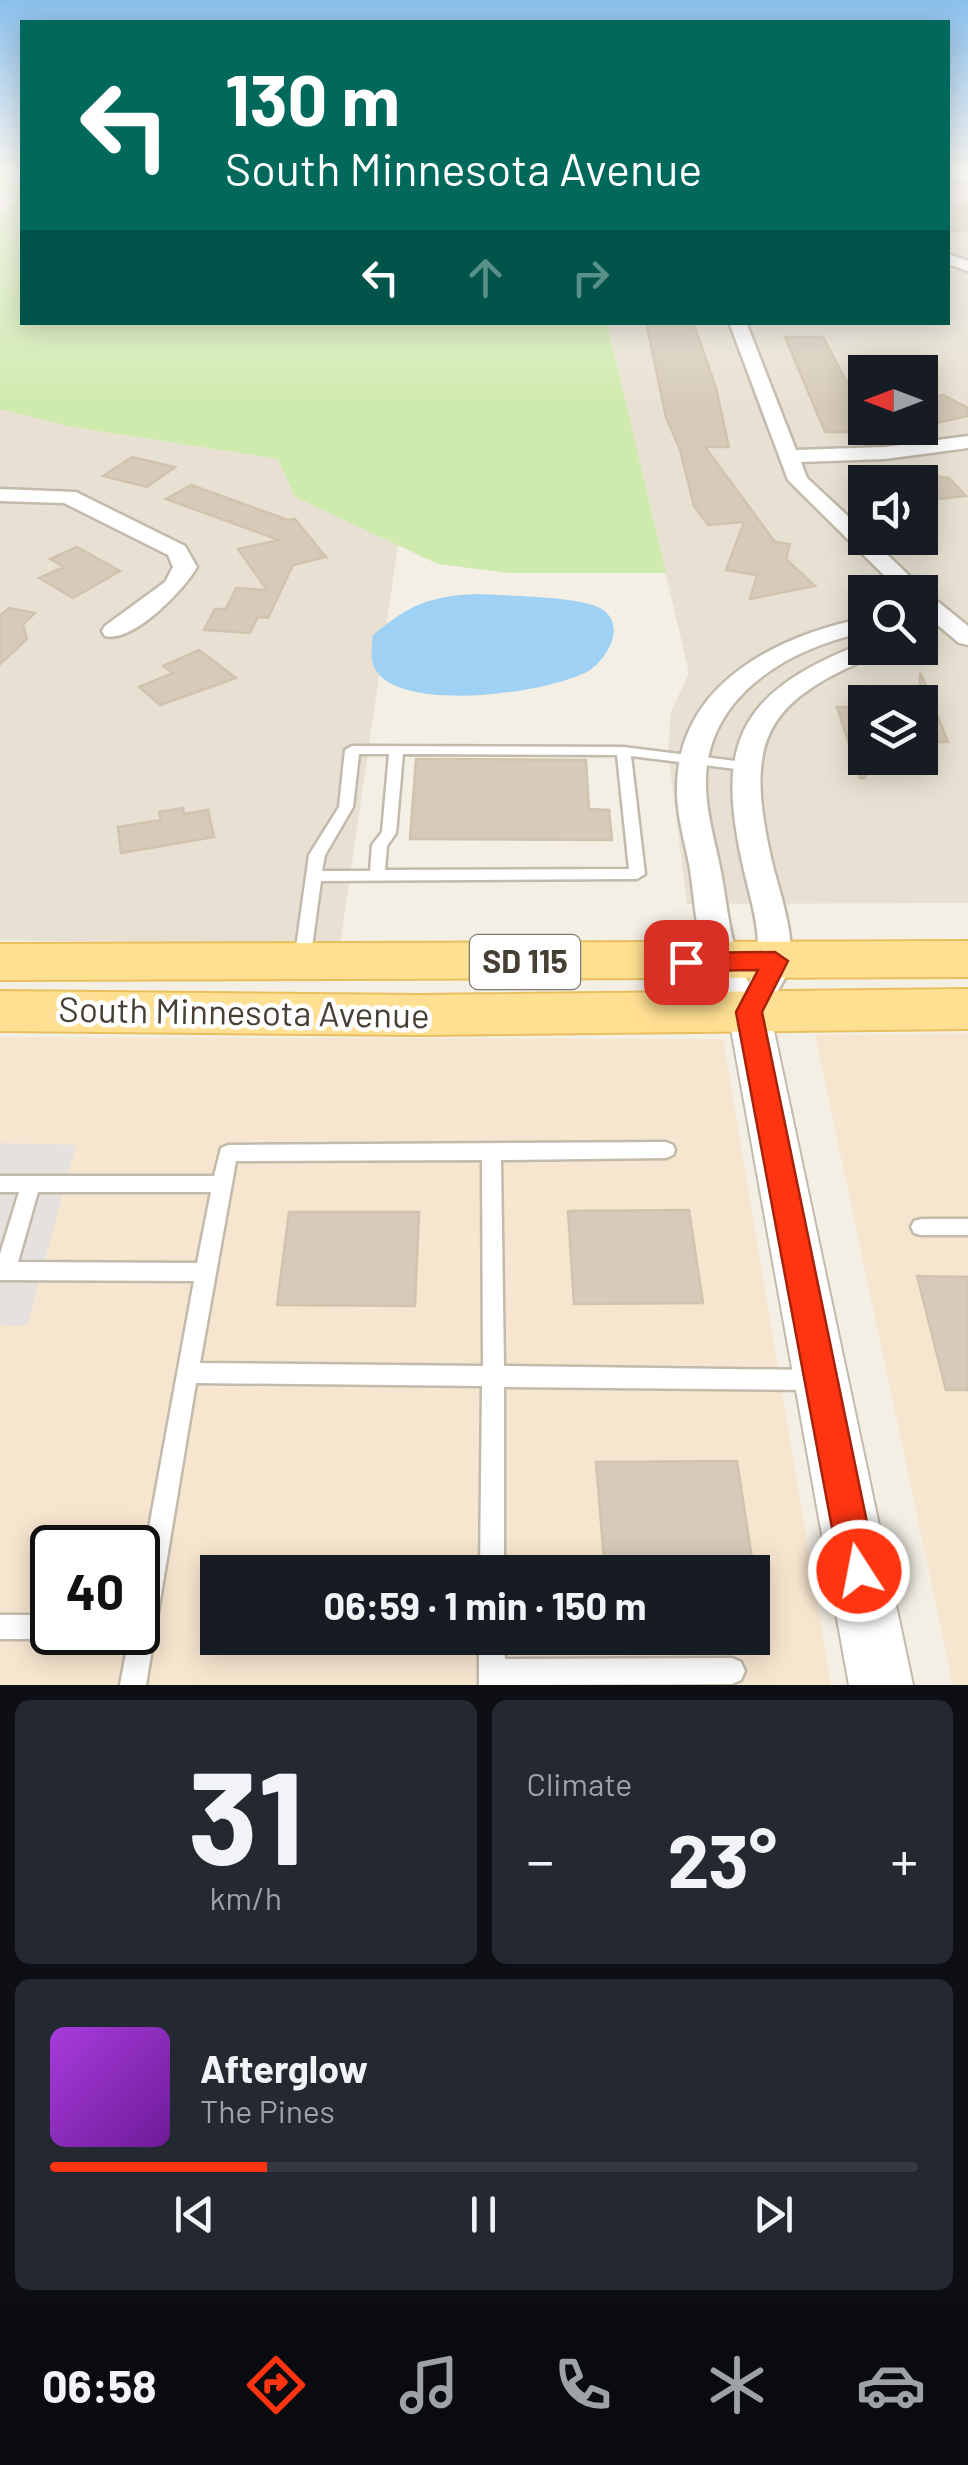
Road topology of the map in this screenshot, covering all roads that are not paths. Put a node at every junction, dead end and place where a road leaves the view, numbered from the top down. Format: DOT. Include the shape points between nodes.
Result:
graph roads {
  1 [pos="738,325"];
  2 [pos="968,442"];
  3 [pos="788,456"];
  4 [pos="0,495"];
  5 [pos="896,575"];
  6 [pos="957,622"];
  7 [pos="848,629"];
  8 [pos="114,631"];
  9 [pos="968,638"];
  10 [pos="968,654"];
  11 [pos="848,658"];
  12 [pos="396,750"];
  13 [pos="623,750"];
  14 [pos="693,760"];
  15 [pos="744,766"];
  16 [pos="314,876"];
  17 [pos="377,876"];
  18 [pos="968,959"];
  19 [pos="722,961"];
  20 [pos="775,961"];
  21 [pos="0,962"];
  22 [pos="288,962"];
  23 [pos="968,1009"];
  24 [pos="0,1011"];
  25 [pos="749,1012"];
  26 [pos="666,1150"];
  27 [pos="491,1152"];
  28 [pos="0,1184"];
  29 [pos="31,1184"];
  30 [pos="222,1184"];
  31 [pos="921,1227"];
  32 [pos="968,1227"];
  33 [pos="2,1271"];
  34 [pos="206,1272"];
  35 [pos="187,1373"];
  36 [pos="493,1377"];
  37 [pos="821,1380"];
  38 [pos="159,1525"];
  39 [pos="492,1555"];
  40 [pos="0,1627"];
  41 [pos="30,1627"];
  42 [pos="137,1655"];
  43 [pos="732,1671"];
  44 [pos="492,1678"];
  45 [pos="133,1685"];
  46 [pos="882,1685"];
  1 -- 3 [label="street"];
  2 -- 3 [label="street"];
  3 -- 5 [label="street" via="806,490"];
  4 -- 8 [label="street" via="68,496 177,551 185,567 174,586"];
  6 -- 9 [label="street"];
  6 -- 10 [label="street" via="952,636"];
  7 -- 14 [label="street" via="804,640 753,669 711,713"];
  11 -- 15 [label="street" via="776,701 752,734"];
  12 -- 13 [label="lane"];
  12 -- 16 [label="lane" via="352,750 346,807 318,855"];
  12 -- 17 [label="lane"];
  13 -- 14 [label="lane"];
  13 -- 17 [label="lane" via="638,874"];
  14 -- 15 [label="lane"];
  14 -- 19 [label="street" via="693,801"];
  15 -- 20 [label="street" via="746,818"];
  16 -- 17 [label="lane"];
  16 -- 22 [label="lane"];
  18 -- 20 [label="main road, South Minnesota Avenue / SD 115"];
  19 -- 20 [label="main road, South Minnesota Avenue / SD 115"];
  19 -- 22 [label="main road, South Minnesota Avenue / SD 115"];
  19 -- 25 [label="street"];
  20 -- 25 [label="street"];
  21 -- 22 [label="main road, SD 115"];
  23 -- 25 [label="main road, South Minnesota Avenue / SD 115"];
  24 -- 25 [label="main road, South Minnesota Avenue / SD 115"];
  25 -- 37 [label="street"];
  26 -- 27 [label="lane"];
  27 -- 30 [label="lane" via="228,1153"];
  27 -- 36 [label="lane"];
  28 -- 29 [label="lane"];
  29 -- 30 [label="lane"];
  29 -- 33 [label="lane"];
  30 -- 34 [label="lane"];
  31 -- 32 [label="lane"];
  33 -- 34 [label="lane"];
  34 -- 35 [label="lane"];
  35 -- 36 [label="lane"];
  35 -- 38 [label="lane"];
  36 -- 37 [label="lane"];
  36 -- 39 [label="lane"];
  37 -- 46 [label="street"];
  40 -- 41 [label="lane"];
  42 -- 45 [label="lane"];
  43 -- 44 [label="lane"];
}
